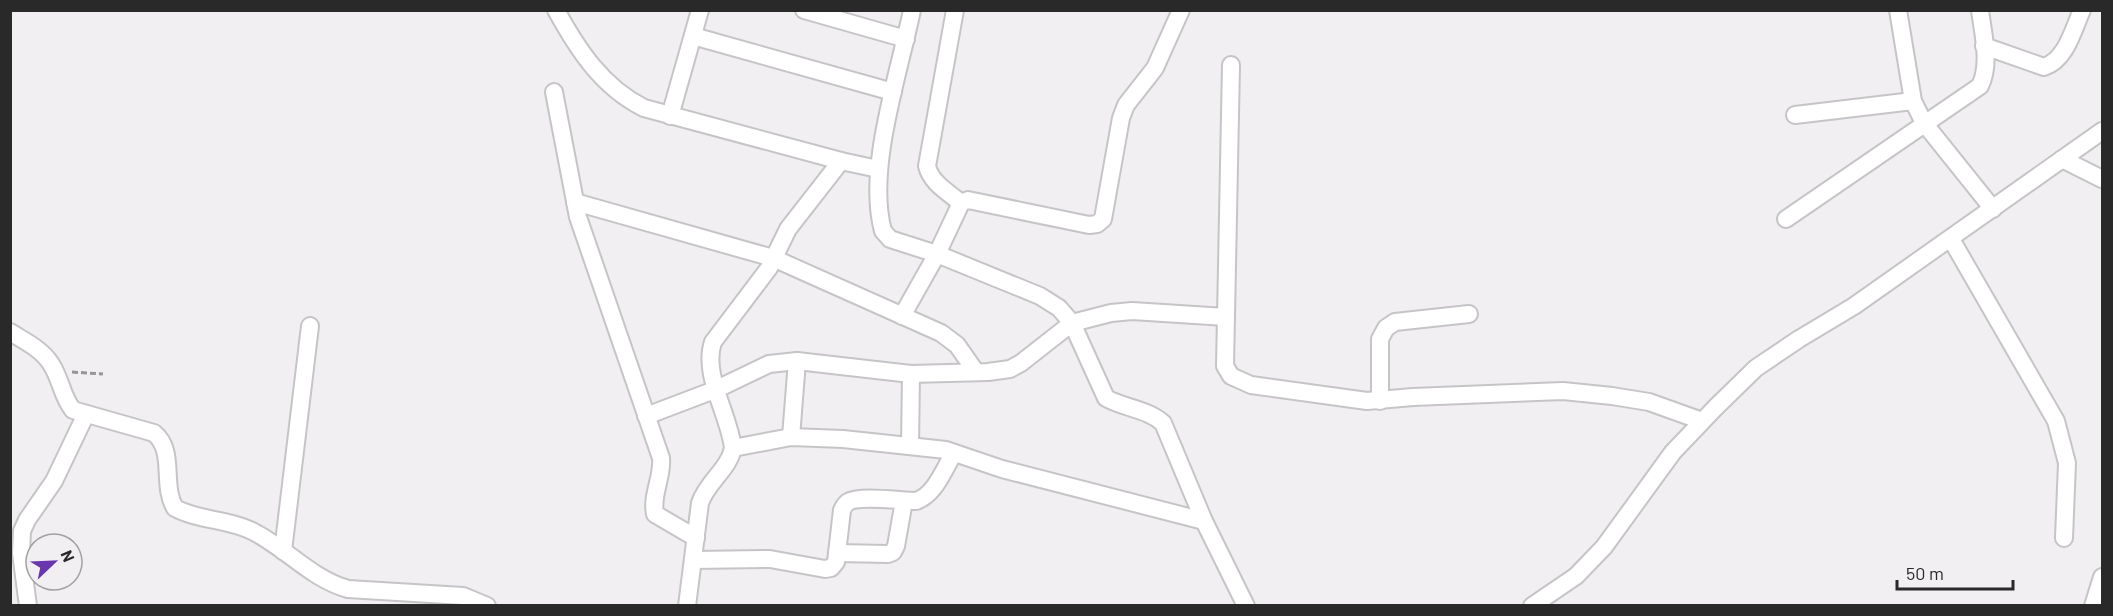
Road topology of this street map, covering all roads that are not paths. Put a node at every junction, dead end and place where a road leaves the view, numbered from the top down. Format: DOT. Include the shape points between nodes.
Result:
graph roads {
  1 [pos="556,10"];
  2 [pos="700,10"];
  3 [pos="804,10"];
  4 [pos="912,10"];
  5 [pos="955,10"];
  6 [pos="1181,10"];
  7 [pos="1898,10"];
  8 [pos="2082,10"];
  9 [pos="1983,15"];
  10 [pos="693,36"];
  11 [pos="906,39"];
  12 [pos="1984,46"];
  13 [pos="1231,65"];
  14 [pos="554,92"];
  15 [pos="893,92"];
  16 [pos="1913,101"];
  17 [pos="1795,115"];
  18 [pos="670,116"];
  19 [pos="1924,123"];
  20 [pos="2103,131"];
  21 [pos="2062,159"];
  22 [pos="841,161"];
  23 [pos="878,169"];
  24 [pos="2103,178"];
  25 [pos="575,202"];
  26 [pos="961,203"];
  27 [pos="1994,209"];
  28 [pos="1786,219"];
  29 [pos="1950,238"];
  30 [pos="937,254"];
  31 [pos="773,258"];
  32 [pos="1469,314"];
  33 [pos="902,316"];
  34 [pos="1226,316"];
  35 [pos="1072,322"];
  36 [pos="310,326"];
  37 [pos="10,332"];
  38 [pos="797,361"];
  39 [pos="976,372"];
  40 [pos="911,374"];
  41 [pos="717,389"];
  42 [pos="1380,401"];
  43 [pos="86,414"];
  44 [pos="646,416"];
  45 [pos="1702,421"];
  46 [pos="791,437"];
  47 [pos="910,446"];
  48 [pos="734,448"];
  49 [pos="954,453"];
  50 [pos="904,501"];
  51 [pos="1204,521"];
  52 [pos="696,538"];
  53 [pos="2064,538"];
  54 [pos="283,550"];
  55 [pos="837,553"];
  56 [pos="693,560"];
  57 [pos="2103,577"];
  58 [pos="397,598"];
  59 [pos="28,606"];
  60 [pos="487,606"];
  61 [pos="687,606"];
  62 [pos="1246,606"];
  63 [pos="1532,606"];
  64 [pos="2092,606"];
  1 -- 18 [label="street" via="588,63 625,99"];
  2 -- 10 [label="street"];
  3 -- 11 [label="street"];
  4 -- 11 [label="street"];
  5 -- 26 [label="street" via="927,166 936,183"];
  6 -- 26 [label="street" via="1155,68 1126,105 1121,118 1103,219 1089,225 968,200"];
  7 -- 16 [label="street"];
  8 -- 12 [label="street" via="2061,55 2044,67"];
  9 -- 12 [label="street"];
  10 -- 15 [label="street"];
  10 -- 18 [label="street"];
  11 -- 15 [label="street"];
  12 -- 19 [label="street" via="1985,76 1980,86"];
  13 -- 34 [label="street"];
  14 -- 25 [label="street"];
  15 -- 23 [label="street"];
  16 -- 17 [label="street"];
  16 -- 19 [label="street"];
  18 -- 22 [label="street"];
  19 -- 27 [label="street"];
  19 -- 28 [label="street"];
  20 -- 21 [label="street"];
  21 -- 24 [label="street"];
  21 -- 27 [label="street"];
  22 -- 23 [label="street"];
  22 -- 31 [label="street" via="788,229"];
  23 -- 30 [label="street" via="883,231 890,239"];
  25 -- 31 [label="street"];
  25 -- 44 [label="street"];
  26 -- 30 [label="street"];
  27 -- 29 [label="street"];
  29 -- 45 [label="street" via="1756,369"];
  29 -- 53 [label="street" via="2056,421 2067,463"];
  30 -- 33 [label="street"];
  30 -- 35 [label="street" via="1040,296"];
  31 -- 33 [label="street"];
  31 -- 41 [label="street" via="766,273 713,342 710,369"];
  32 -- 42 [label="street" via="1395,322 1386,328 1380,339"];
  33 -- 39 [label="street" via="950,339"];
  34 -- 35 [label="street" via="1132,311"];
  34 -- 42 [label="street" via="1225,366 1231,376 1251,385"];
  35 -- 39 [label="street" via="1011,369"];
  35 -- 51 [label="street" via="1106,398 1155,416 1163,423"];
  36 -- 54 [label="street"];
  37 -- 43 [label="street" via="51,364 68,404"];
  38 -- 40 [label="street"];
  38 -- 41 [label="street" via="770,364"];
  38 -- 46 [label="street"];
  39 -- 40 [label="street"];
  40 -- 47 [label="street"];
  41 -- 44 [label="street"];
  41 -- 48 [label="street"];
  42 -- 45 [label="street" via="1563,391 1649,402"];
  43 -- 54 [label="street" via="154,433 161,440 168,493 175,508 252,530"];
  43 -- 59 [label="street" via="54,481 22,531"];
  44 -- 52 [label="street" via="662,467 653,505 655,514"];
  45 -- 63 [label="street" via="1673,452 1604,547 1576,576"];
  46 -- 47 [label="street"];
  46 -- 48 [label="street"];
  47 -- 49 [label="street"];
  48 -- 52 [label="street" via="702,495"];
  49 -- 50 [label="street" via="923,499"];
  49 -- 51 [label="street"];
  50 -- 55 [label="street" via="893,552"];
  50 -- 55 [label="street" via="850,500 842,510"];
  51 -- 62 [label="street"];
  52 -- 56 [label="street"];
  54 -- 58 [label="street" via="335,586"];
  55 -- 56 [label="street" via="836,562 825,569 770,559"];
  56 -- 61 [label="street"];
  57 -- 64 [label="street"];
  58 -- 60 [label="street" via="463,596"];
}
